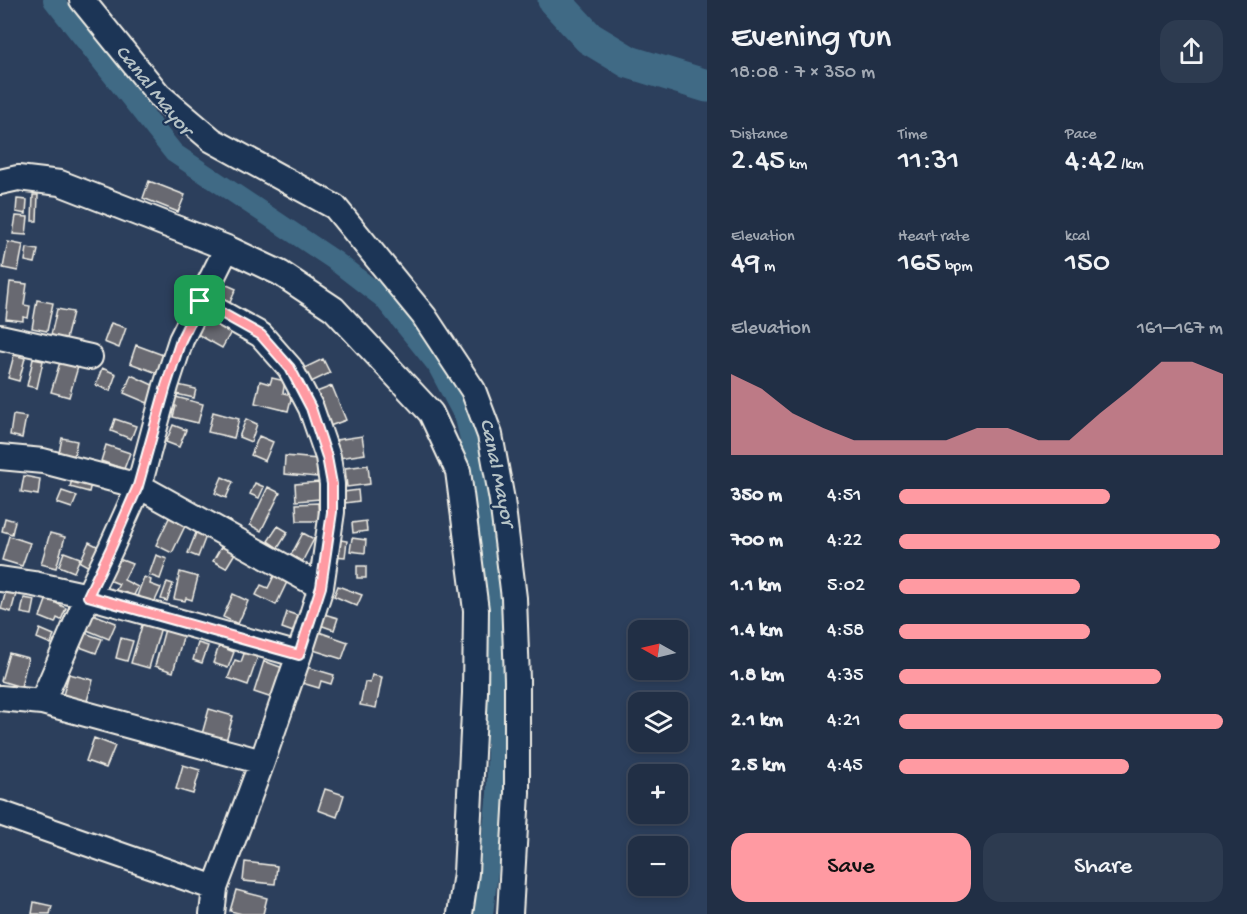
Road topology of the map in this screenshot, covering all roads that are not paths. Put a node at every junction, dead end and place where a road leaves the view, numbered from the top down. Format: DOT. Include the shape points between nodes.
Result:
graph roads {
  1 [pos="82,0"];
  2 [pos="0,182"];
  3 [pos="227,248"];
  4 [pos="200,301"];
  5 [pos="0,338"];
  6 [pos="90,357"];
  7 [pos="0,457"];
  8 [pos="138,486"];
  9 [pos="0,579"];
  10 [pos="321,587"];
  11 [pos="88,596"];
  12 [pos="299,655"];
  13 [pos="0,698"];
  14 [pos="42,702"];
  15 [pos="262,762"];
  16 [pos="0,813"];
  17 [pos="215,888"];
  18 [pos="212,914"];
  19 [pos="460,914"];
  20 [pos="510,914"];
  1 -- 20 [label="street" via="159,94 212,140 335,207 424,316 473,390 490,435 514,598 517,793"];
  2 -- 3 [label="street" via="18,178 60,183"];
  3 -- 4 [label="street"];
  3 -- 19 [label="street" via="280,273 334,309 431,412 458,471 476,610 466,873"];
  4 -- 8 [label="street" via="181,340"];
  4 -- 10 [label="street" via="261,335 290,368 311,408 332,484"];
  5 -- 6 [label="street"];
  7 -- 8 [label="street" via="43,461"];
  8 -- 10 [label="street"];
  8 -- 11 [label="street"];
  9 -- 11 [label="street"];
  10 -- 12 [label="street"];
  11 -- 12 [label="street"];
  11 -- 14 [label="street"];
  12 -- 15 [label="street"];
  13 -- 14 [label="street"];
  14 -- 15 [label="street"];
  15 -- 17 [label="street"];
  16 -- 17 [label="street"];
  17 -- 18 [label="street"];
}
